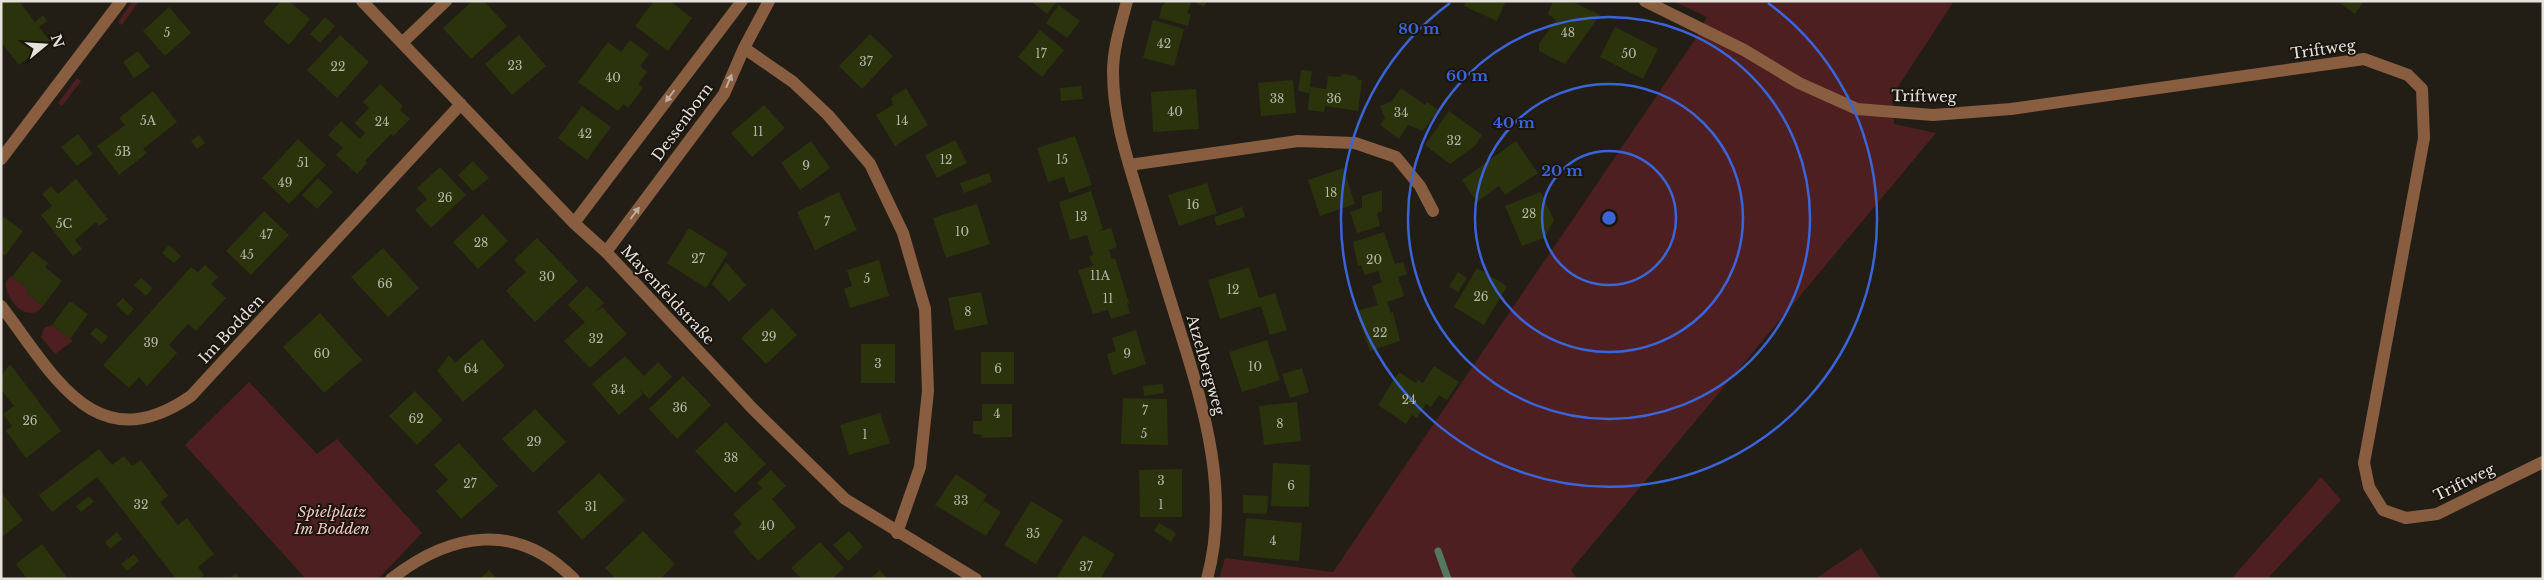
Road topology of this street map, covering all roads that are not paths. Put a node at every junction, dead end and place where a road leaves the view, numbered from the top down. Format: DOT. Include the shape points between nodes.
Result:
graph roads {
  1 [pos="121,1"];
  2 [pos="362,1"];
  3 [pos="446,1"];
  4 [pos="742,1"];
  5 [pos="769,1"];
  6 [pos="1127,1"];
  7 [pos="1645,1"];
  8 [pos="402,43"];
  9 [pos="744,48"];
  10 [pos="461,104"];
  11 [pos="1,159"];
  12 [pos="1129,165"];
  13 [pos="1432,211"];
  14 [pos="574,223"];
  15 [pos="606,252"];
  16 [pos="1,306"];
  17 [pos="2543,462"];
  18 [pos="897,533"];
  19 [pos="391,579"];
  20 [pos="574,579"];
  21 [pos="976,579"];
  22 [pos="1208,579"];
  1 -- 11 [label="street"];
  2 -- 8 [label="street, Mayenfeldstraße"];
  3 -- 8 [label="street"];
  4 -- 14 [label="street, Dessenborn, one-way"];
  5 -- 9 [label="street, Dessenborn"];
  6 -- 12 [label="street, Atzelbergweg" via="1116,41 1113,70 1115,113"];
  7 -- 17 [label="street, Triftweg" via="1744,50 1799,83 1856,108 1933,115 2011,109 2364,59 2408,75 2422,89 2424,138 2364,463 2370,487 2384,510 2406,518 2437,514"];
  8 -- 10 [label="street, Mayenfeldstraße"];
  15 -- 9 [label="street, Dessenborn, one-way" via="724,94"];
  9 -- 18 [label="street" via="794,82 828,115 870,164 903,233 925,309 928,392 920,467"];
  10 -- 14 [label="street, Mayenfeldstraße"];
  10 -- 16 [label="street, Im Bodden" via="191,396 174,408 147,418 121,420 92,411 71,397"];
  12 -- 13 [label="street" via="1298,141 1355,142 1396,157 1420,186"];
  12 -- 22 [label="street, Atzelbergweg" via="1202,402 1215,467 1215,532"];
  14 -- 15 [label="street, Mayenfeldstraße"];
  15 -- 18 [label="street, Mayenfeldstraße" via="753,410 845,499"];
  18 -- 21 [label="street, Mayenfeldstraße"];
  19 -- 20 [label="street" via="438,549 468,540 500,541 531,548 562,566"];
}
